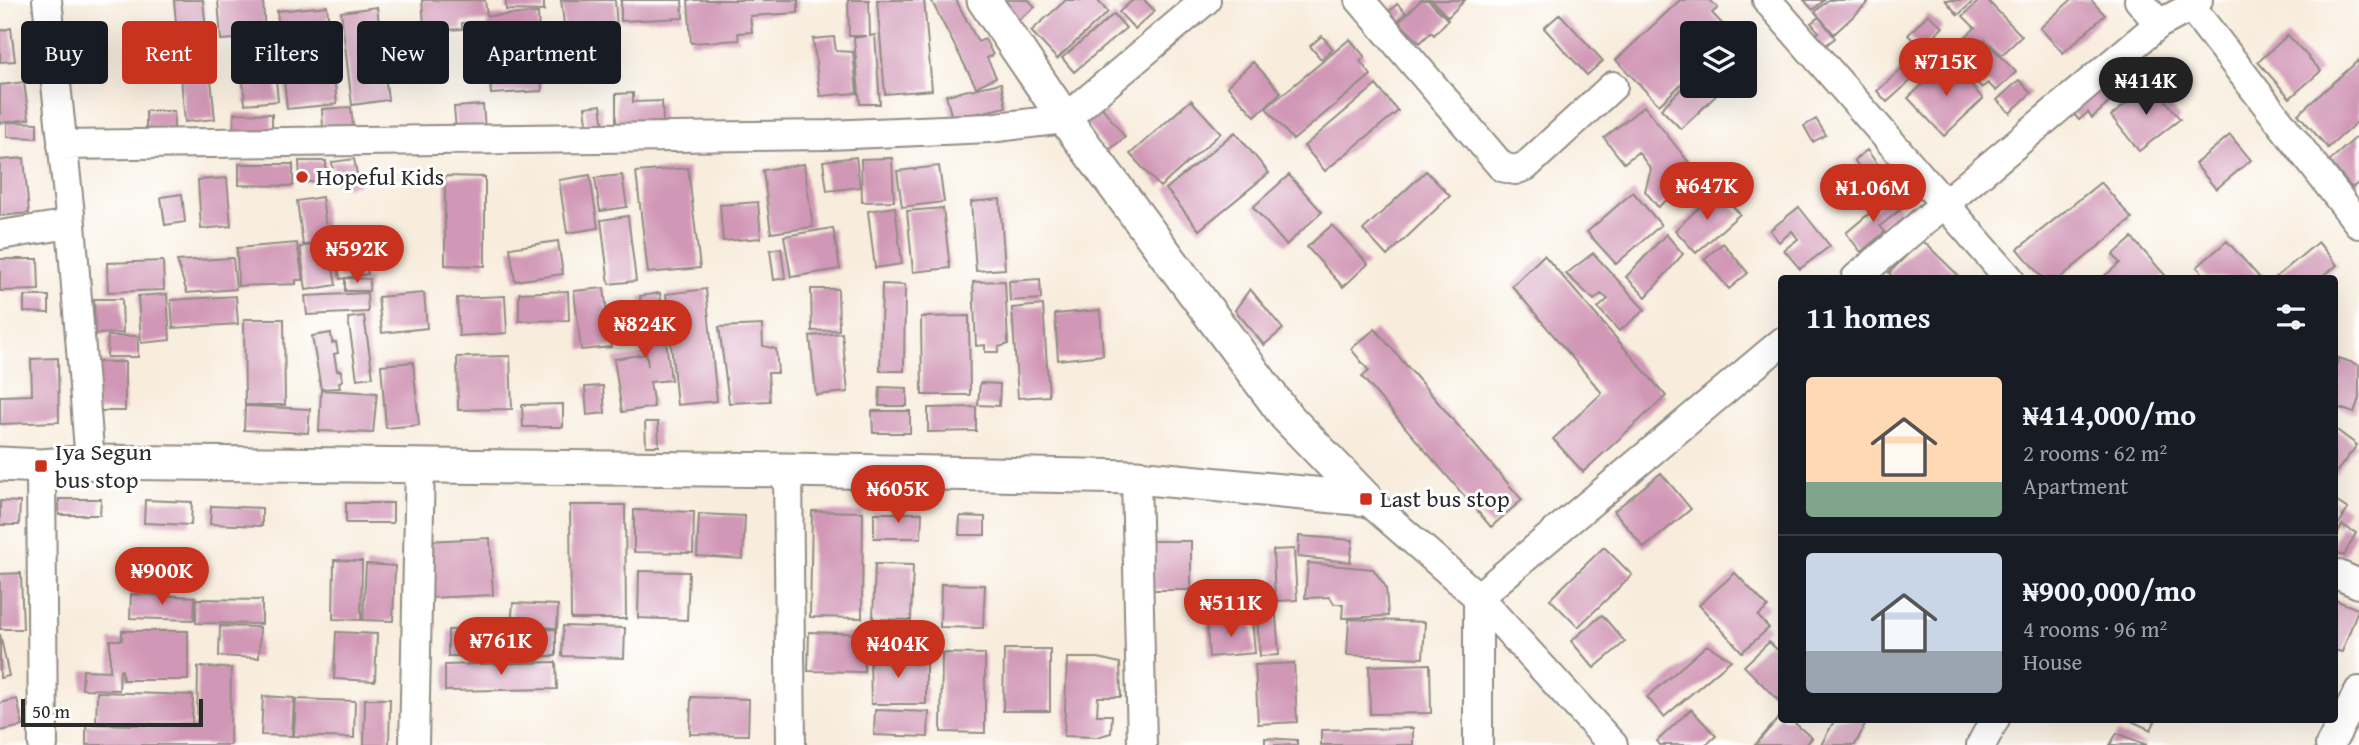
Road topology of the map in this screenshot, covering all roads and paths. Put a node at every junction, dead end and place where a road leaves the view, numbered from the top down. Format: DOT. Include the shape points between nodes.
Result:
graph roads {
  1 [pos="47,0"];
  2 [pos="984,0"];
  3 [pos="1206,0"];
  4 [pos="1360,0"];
  5 [pos="1767,0"];
  6 [pos="2139,0"];
  7 [pos="2195,3"];
  8 [pos="2159,24"];
  9 [pos="1613,86"];
  10 [pos="1065,119"];
  11 [pos="62,145"];
  12 [pos="1945,202"];
  13 [pos="71,224"];
  14 [pos="2359,224"];
  15 [pos="0,235"];
  16 [pos="1860,275"];
  17 [pos="2006,275"];
  18 [pos="1778,345"];
  19 [pos="90,462"];
  20 [pos="0,464"];
  21 [pos="420,465"];
  22 [pos="41,466"];
  23 [pos="788,470"];
  24 [pos="1136,477"];
  25 [pos="1366,499"];
  26 [pos="2338,575"];
  27 [pos="2359,584"];
  28 [pos="1478,597"];
  29 [pos="2359,691"];
  30 [pos="1993,723"];
  31 [pos="43,745"];
  32 [pos="414,745"];
  33 [pos="791,745"];
  34 [pos="1142,745"];
  35 [pos="1478,745"];
  36 [pos="1613,745"];
  37 [pos="1981,745"];
  38 [pos="2330,745"];
  1 -- 11 [label="street"];
  2 -- 10 [label="street"];
  3 -- 10 [label="street"];
  4 -- 9 [label="street" via="1502,167 1515,170 1526,166"];
  5 -- 12 [label="street"];
  6 -- 8 [label="street"];
  7 -- 8 [label="street"];
  7 -- 14 [label="street"];
  8 -- 12 [label="street"];
  10 -- 11 [label="street" via="989,128 828,135"];
  10 -- 25 [label="street" via="1286,416"];
  11 -- 13 [label="street"];
  12 -- 16 [label="street"];
  12 -- 17 [label="street"];
  13 -- 15 [label="street"];
  13 -- 19 [label="street"];
  18 -- 28 [label="street"];
  19 -- 21 [label="street"];
  19 -- 22 [label="street"];
  20 -- 22 [label="street"];
  21 -- 23 [label="street"];
  21 -- 32 [label="street"];
  22 -- 31 [label="street"];
  23 -- 24 [label="street"];
  23 -- 33 [label="street"];
  24 -- 25 [label="street"];
  24 -- 34 [label="street"];
  25 -- 28 [label="street"];
  26 -- 27 [label="street"];
  28 -- 35 [label="street"];
  28 -- 36 [label="street"];
  29 -- 38 [label="street"];
  30 -- 37 [label="street"];
}
